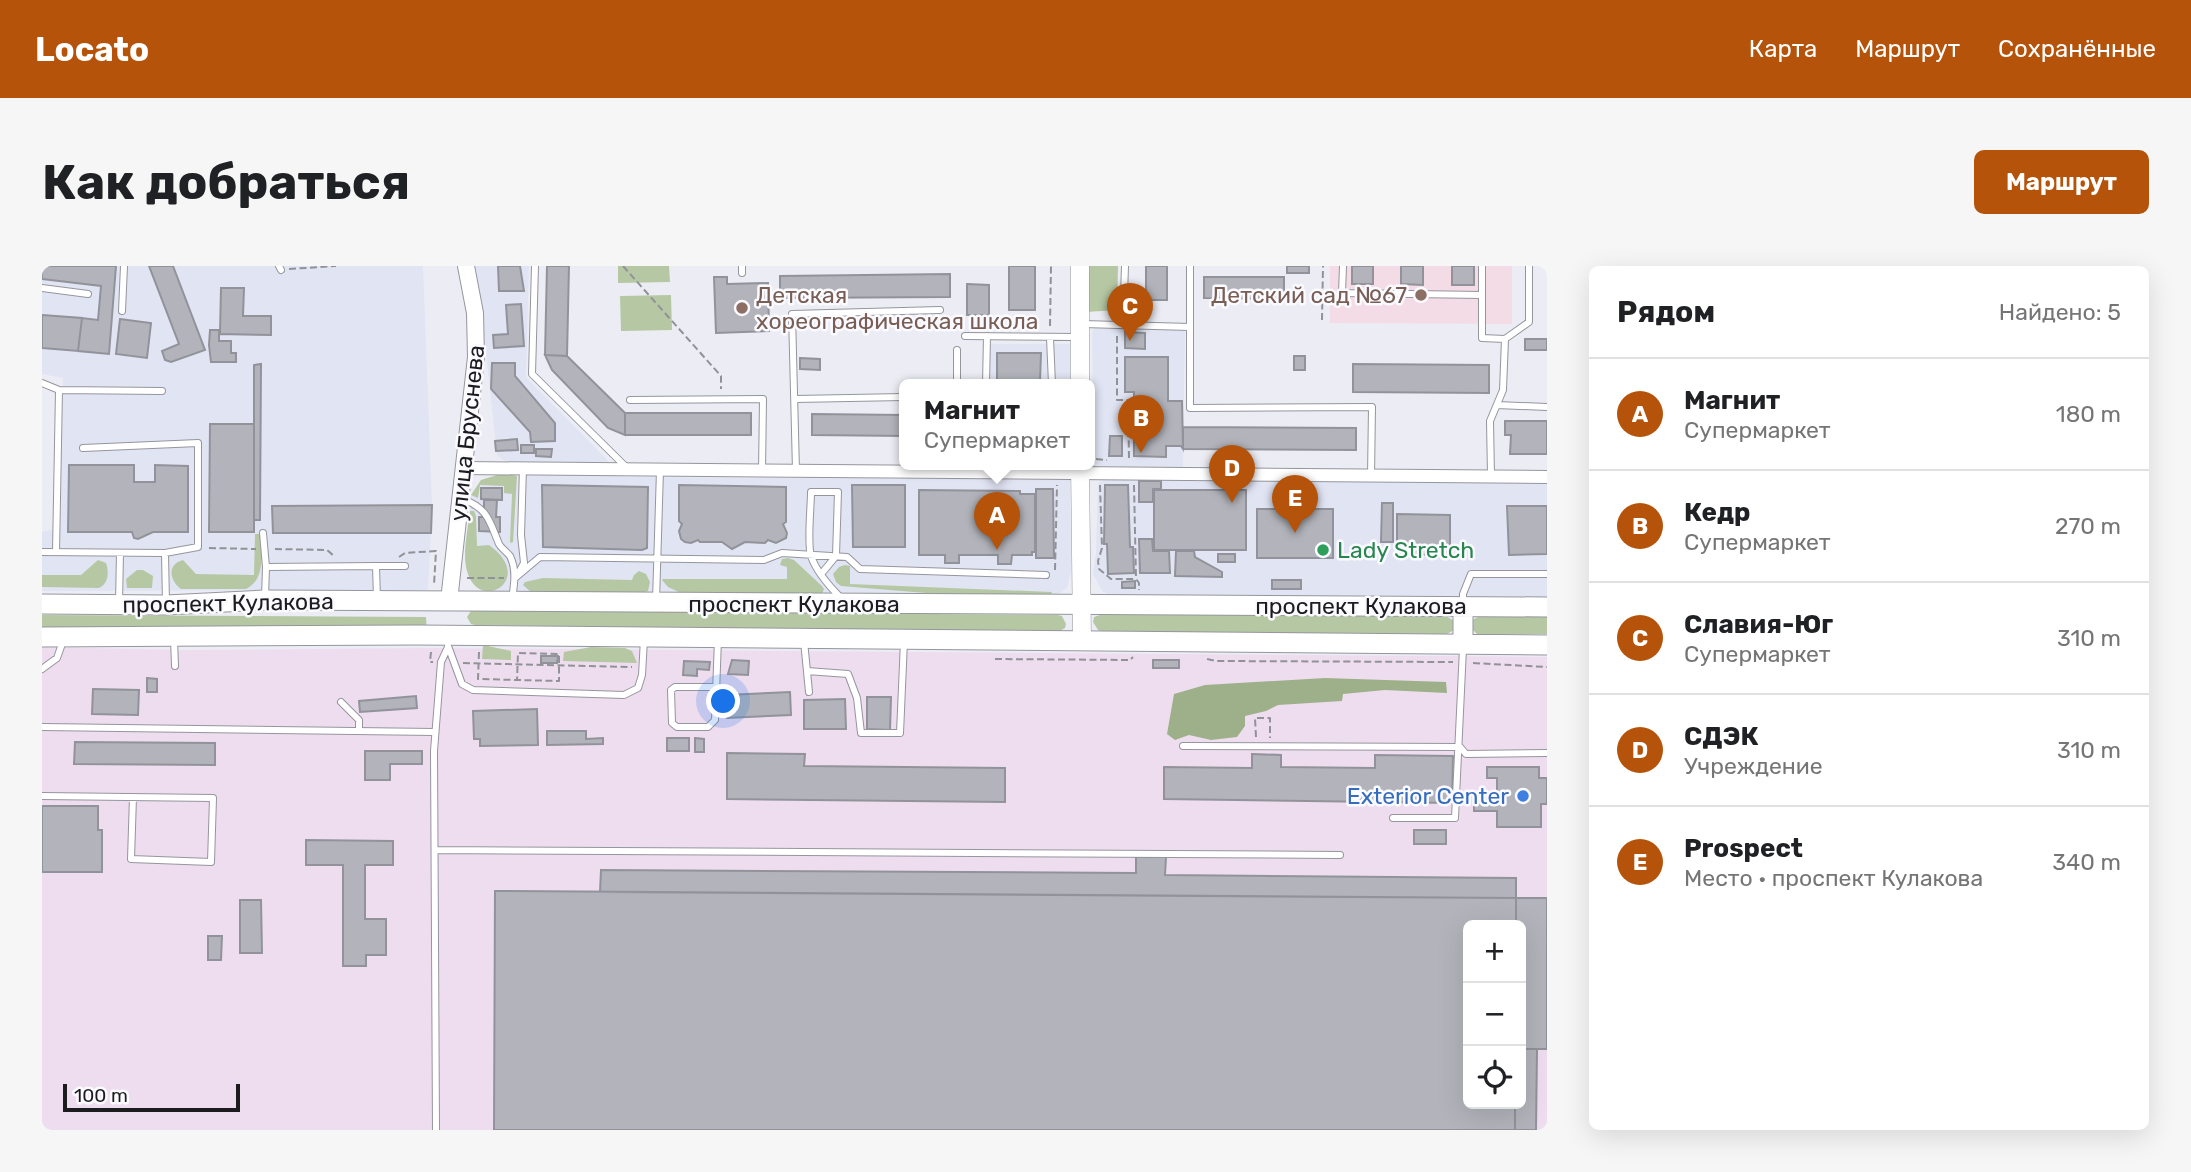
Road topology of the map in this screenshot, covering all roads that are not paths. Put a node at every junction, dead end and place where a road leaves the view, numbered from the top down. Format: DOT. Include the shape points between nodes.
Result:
graph roads {
  1 [pos="124,266"];
  2 [pos="466,266"];
  3 [pos="535,266"];
  4 [pos="1080,266"];
  5 [pos="1125,266"];
  6 [pos="1190,266"];
  7 [pos="1343,266"];
  8 [pos="1482,266"];
  9 [pos="1530,266"];
  10 [pos="42,288"];
  11 [pos="88,294"];
  12 [pos="1482,295"];
  13 [pos="940,310"];
  14 [pos="122,311"];
  15 [pos="1120,325"];
  16 [pos="1190,327"];
  17 [pos="1080,331"];
  18 [pos="965,336"];
  19 [pos="987,336"];
  20 [pos="1050,338"];
  21 [pos="1505,339"];
  22 [pos="957,350"];
  23 [pos="957,379"];
  24 [pos="986,379"];
  25 [pos="1052,379"];
  26 [pos="1080,379"];
  27 [pos="42,383"];
  28 [pos="59,390"];
  29 [pos="162,391"];
  30 [pos="899,397"];
  31 [pos="794,399"];
  32 [pos="631,400"];
  33 [pos="1497,405"];
  34 [pos="1547,407"];
  35 [pos="83,447"];
  36 [pos="464,468"];
  37 [pos="523,468"];
  38 [pos="628,469"];
  39 [pos="660,470"];
  40 [pos="926,470"];
  41 [pos="1085,470"];
  42 [pos="1092,470"];
  43 [pos="762,471"];
  44 [pos="796,471"];
  45 [pos="1371,476"];
  46 [pos="1491,477"];
  47 [pos="1547,477"];
  48 [pos="460,498"];
  49 [pos="264,533"];
  50 [pos="42,552"];
  51 [pos="56,552"];
  52 [pos="120,552"];
  53 [pos="165,553"];
  54 [pos="811,555"];
  55 [pos="836,556"];
  56 [pos="657,558"];
  57 [pos="376,566"];
  58 [pos="405,566"];
  59 [pos="266,567"];
  60 [pos="821,573"];
  61 [pos="1547,574"];
  62 [pos="1046,575"];
  63 [pos="515,578"];
  64 [pos="441,597"];
  65 [pos="265,600"];
  66 [pos="377,601"];
  67 [pos="512,602"];
  68 [pos="656,603"];
  69 [pos="42,604"];
  70 [pos="119,604"];
  71 [pos="847,604"];
  72 [pos="166,605"];
  73 [pos="1080,606"];
  74 [pos="1463,607"];
  75 [pos="1547,607"];
  76 [pos="42,636"];
  77 [pos="64,637"];
  78 [pos="174,637"];
  79 [pos="644,637"];
  80 [pos="718,638"];
  81 [pos="804,639"];
  82 [pos="904,640"];
  83 [pos="448,641"];
  84 [pos="1082,641"];
  85 [pos="1547,645"];
  86 [pos="1463,653"];
  87 [pos="175,666"];
  88 [pos="42,669"];
  89 [pos="807,671"];
  90 [pos="716,687"];
  91 [pos="809,692"];
  92 [pos="341,702"];
  93 [pos="42,727"];
  94 [pos="359,730"];
  95 [pos="435,732"];
  96 [pos="1183,746"];
  97 [pos="1460,747"];
  98 [pos="1547,753"];
  99 [pos="42,796"];
  100 [pos="133,797"];
  101 [pos="1393,818"];
  102 [pos="435,850"];
  103 [pos="1340,855"];
  104 [pos="436,1130"];
  1 -- 14 [label="lane"];
  2 -- 36 [label="street, улица Бруснева" via="477,334"];
  3 -- 38 [label="lane" via="532,374"];
  4 -- 17 [label="main road"];
  5 -- 15 [label="lane"];
  6 -- 16 [label="lane"];
  7 -- 12 [label="lane" via="1342,293"];
  8 -- 12 [label="lane"];
  9 -- 21 [label="lane" via="1529,322"];
  10 -- 11 [label="lane"];
  12 -- 21 [label="lane" via="1482,338"];
  13 -- 31 [label="lane" via="792,314"];
  15 -- 16 [label="lane"];
  15 -- 17 [label="lane"];
  16 -- 45 [label="lane" via="1190,408 1372,407"];
  17 -- 20 [label="lane"];
  17 -- 26 [label="main road"];
  18 -- 19 [label="lane"];
  19 -- 20 [label="lane"];
  19 -- 24 [label="lane"];
  20 -- 25 [label="lane"];
  21 -- 33 [label="lane" via="1503,390"];
  22 -- 23 [label="lane"];
  27 -- 28 [label="lane"];
  28 -- 29 [label="lane"];
  28 -- 51 [label="lane"];
  30 -- 31 [label="lane"];
  31 -- 44 [label="lane"];
  32 -- 43 [label="lane" via="763,399"];
  33 -- 34 [label="lane"];
  33 -- 46 [label="lane" via="1490,421"];
  35 -- 53 [label="lane" via="198,443 198,547"];
  36 -- 37 [label="street"];
  36 -- 48 [label="street, улица Бруснева"];
  37 -- 38 [label="street"];
  37 -- 63 [label="lane" via="524,563"];
  38 -- 39 [label="street"];
  39 -- 43 [label="street"];
  39 -- 56 [label="lane"];
  40 -- 44 [label="street"];
  41 -- 73 [label="main road"];
  42 -- 45 [label="street" via="1100,474"];
  43 -- 44 [label="street"];
  45 -- 46 [label="street"];
  46 -- 47 [label="street"];
  48 -- 63 [label="lane" via="480,506 509,556"];
  48 -- 64 [label="street, улица Бруснева"];
  49 -- 59 [label="lane"];
  50 -- 51 [label="lane"];
  51 -- 52 [label="lane"];
  52 -- 53 [label="lane"];
  52 -- 70 [label="lane"];
  53 -- 72 [label="lane"];
  54 -- 55 [label="lane"];
  54 -- 55 [label="lane" via="811,492 838,492"];
  54 -- 56 [label="lane" via="782,553 764,560"];
  54 -- 60 [label="lane"];
  55 -- 60 [label="lane"];
  55 -- 62 [label="lane" via="847,557 860,569"];
  56 -- 63 [label="lane" via="540,557"];
  56 -- 68 [label="lane"];
  57 -- 58 [label="lane"];
  57 -- 59 [label="lane"];
  57 -- 66 [label="lane"];
  59 -- 65 [label="lane"];
  60 -- 71 [label="lane"];
  61 -- 74 [label="lane" via="1471,573"];
  63 -- 67 [label="lane"];
  64 -- 66 [label="main road, проспект Кулакова"];
  64 -- 67 [label="main road, проспект Кулакова"];
  64 -- 83 [label="main road"];
  65 -- 66 [label="main road, проспект Кулакова"];
  65 -- 72 [label="main road, проспект Кулакова"];
  67 -- 68 [label="main road, проспект Кулакова"];
  68 -- 71 [label="main road, проспект Кулакова"];
  69 -- 70 [label="main road, проспект Кулакова"];
  70 -- 72 [label="main road, проспект Кулакова"];
  71 -- 73 [label="main road, проспект Кулакова"];
  73 -- 74 [label="main road, проспект Кулакова"];
  73 -- 84 [label="main road"];
  74 -- 75 [label="main road, проспект Кулакова"];
  74 -- 86 [label="main road"];
  76 -- 77 [label="main road, проспект Кулакова"];
  77 -- 78 [label="main road, проспект Кулакова"];
  77 -- 88 [label="lane" via="57,658"];
  78 -- 83 [label="main road, проспект Кулакова"];
  78 -- 87 [label="lane"];
  79 -- 80 [label="main road, проспект Кулакова"];
  79 -- 83 [label="main road, проспект Кулакова"];
  79 -- 83 [label="lane" via="638,688 624,695 472,690 462,684"];
  80 -- 81 [label="main road, проспект Кулакова"];
  80 -- 90 [label="lane"];
  81 -- 82 [label="main road, проспект Кулакова"];
  81 -- 89 [label="lane"];
  82 -- 84 [label="main road, проспект Кулакова"];
  82 -- 89 [label="lane" via="900,733 861,733 857,698 848,674"];
  83 -- 95 [label="lane" via="441,662"];
  84 -- 86 [label="main road, проспект Кулакова"];
  85 -- 86 [label="main road, проспект Кулакова"];
  86 -- 97 [label="lane"];
  89 -- 91 [label="lane"];
  90 -- 90 [label="lane" via="671,690 672,723 708,727 715,720"];
  92 -- 94 [label="lane" via="359,720"];
  93 -- 94 [label="lane"];
  94 -- 95 [label="lane"];
  95 -- 102 [label="lane"];
  96 -- 97 [label="lane"];
  97 -- 98 [label="lane" via="1466,754"];
  97 -- 101 [label="lane" via="1455,818"];
  99 -- 100 [label="lane"];
  100 -- 100 [label="lane" via="213,798 211,862 131,859"];
  102 -- 103 [label="lane"];
  102 -- 104 [label="lane"];
}
